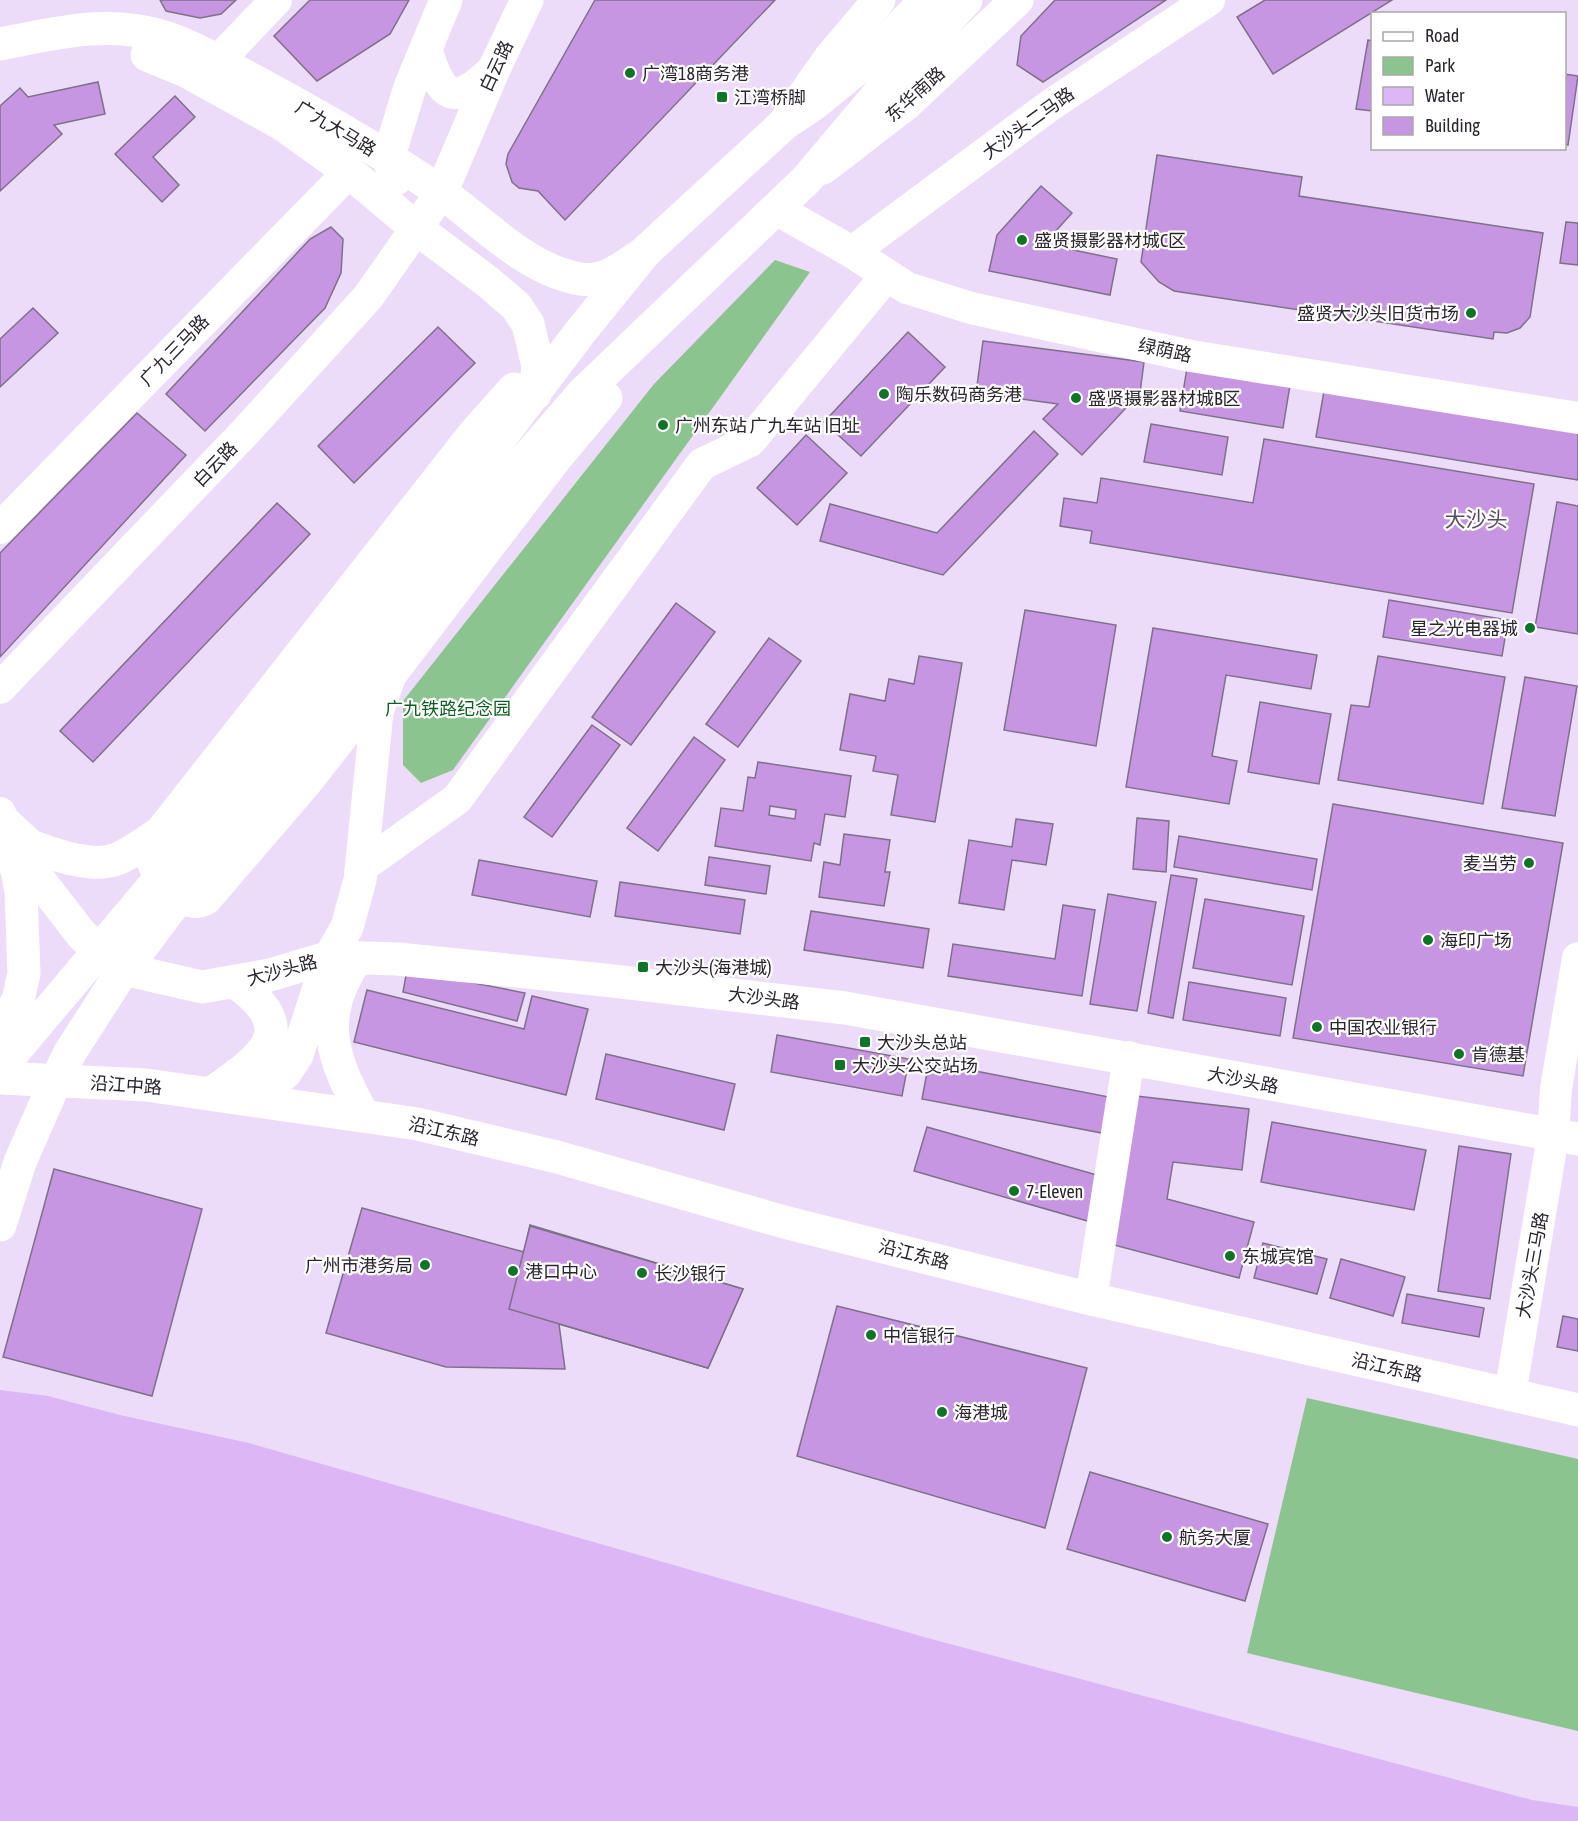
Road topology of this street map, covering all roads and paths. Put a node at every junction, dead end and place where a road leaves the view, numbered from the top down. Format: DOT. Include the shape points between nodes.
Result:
graph roads {
  1 [pos="276,0"];
  2 [pos="446,0"];
  3 [pos="528,0"];
  4 [pos="879,0"];
  5 [pos="926,0"];
  6 [pos="966,0"];
  7 [pos="1017,0"];
  8 [pos="1209,0"];
  9 [pos="0,44"];
  10 [pos="426,48"];
  11 [pos="218,61"];
  12 [pos="0,64"];
  13 [pos="494,69"];
  14 [pos="784,124"];
  15 [pos="388,159"];
  16 [pos="349,172"];
  17 [pos="807,179"];
  18 [pos="441,193"];
  19 [pos="776,209"];
  20 [pos="416,228"];
  21 [pos="645,252"];
  22 [pos="852,252"];
  23 [pos="887,275"];
  24 [pos="536,380"];
  25 [pos="1578,418"];
  26 [pos="0,528"];
  27 [pos="377,671"];
  28 [pos="0,688"];
  29 [pos="0,813"];
  30 [pos="161,832"];
  31 [pos="8,843"];
  32 [pos="363,866"];
  33 [pos="343,958"];
  34 [pos="1578,958"];
  35 [pos="235,982"];
  36 [pos="0,1030"];
  37 [pos="1129,1057"];
  38 [pos="1578,1058"];
  39 [pos="0,1068"];
  40 [pos="0,1078"];
  41 [pos="212,1093"];
  42 [pos="252,1099"];
  43 [pos="363,1115"];
  44 [pos="1566,1137"];
  45 [pos="0,1225"];
  46 [pos="1091,1299"];
  47 [pos="1510,1395"];
  48 [pos="1578,1410"];
  1 -- 11 [label="street"];
  2 -- 10 [label="main road"];
  3 -- 13 [label="main road, 白云路"];
  4 -- 14 [label="main road" via="830,58"];
  5 -- 14 [label="main road" via="844,81"];
  6 -- 17 [label="main road" via="882,90"];
  7 -- 17 [label="main road, 东华南路" via="875,130"];
  8 -- 22 [label="street, 大沙头二马路" via="1052,105"];
  9 -- 11 [label="main road, 广九大马路" via="73,30 128,28"];
  10 -- 13 [label="street" via="434,75 451,93 475,87"];
  10 -- 15 [label="main road"];
  11 -- 15 [label="main road, 广九大马路"];
  12 -- 16 [label="main road, 广九大马路" via="104,49 154,57 282,124"];
  13 -- 18 [label="main road, 白云路"];
  14 -- 21 [label="main road"];
  15 -- 18 [label="main road, 广九大马路"];
  15 -- 20 [label="main road"];
  16 -- 20 [label="main road, 广九大马路"];
  16 -- 26 [label="street, 广九三马路"];
  17 -- 19 [label="main road"];
  18 -- 20 [label="street, 白云路"];
  18 -- 21 [label="main road, 广九大马路" via="516,248 563,275 602,278"];
  19 -- 22 [label="street, 绿荫路"];
  19 -- 27 [label="main road" via="629,347 553,425"];
  20 -- 24 [label="main road, 广九大马路" via="516,306 528,324"];
  20 -- 28 [label="street, 白云路" via="368,297 247,430"];
  21 -- 24 [label="main road"];
  22 -- 23 [label="street, 绿荫路"];
  23 -- 25 [label="street, 绿荫路" via="907,288 971,308 1191,356"];
  23 -- 32 [label="street" via="750,441 702,464 457,799"];
  24 -- 30 [label="main road" via="474,434"];
  24 -- 39 [label="main road" via="289,718 195,837"];
  27 -- 30 [label="street" via="309,779 206,899 189,901 156,870 151,860 152,848"];
  27 -- 32 [label="main road"];
  27 -- 45 [label="main road" via="262,798 170,909 102,1001 49,1096 20,1162"];
  29 -- 31 [label="street"];
  30 -- 31 [label="main road" via="115,860 92,862"];
  31 -- 35 [label="main road, 大沙头路" via="82,935 107,958 132,971 202,987"];
  31 -- 36 [label="main road" via="21,891 24,974 18,1000"];
  32 -- 33 [label="main road"];
  33 -- 35 [label="main road, 大沙头路"];
  33 -- 37 [label="main road, 大沙头路" via="398,959 845,1008"];
  33 -- 42 [label="main road" via="321,977 297,1055 285,1073"];
  33 -- 43 [label="main road" via="345,975 337,999 334,1054 341,1076"];
  34 -- 44 [label="street, 大沙头三马路" via="1556,1089"];
  35 -- 41 [label="main road" via="262,1007 270,1025 270,1041 263,1054"];
  37 -- 44 [label="main road, 大沙头路"];
  37 -- 46 [label="street"];
  38 -- 44 [label="street, 大沙头三马路"];
  40 -- 41 [label="main road, 沿江中路" via="146,1085"];
  41 -- 42 [label="main road, 沿江中路"];
  42 -- 43 [label="main road, 沿江东路"];
  43 -- 46 [label="main road, 沿江东路" via="557,1157 784,1222"];
  44 -- 47 [label="street, 大沙头三马路"];
  46 -- 47 [label="main road, 沿江东路"];
  47 -- 48 [label="main road, 沿江东路"];
}
